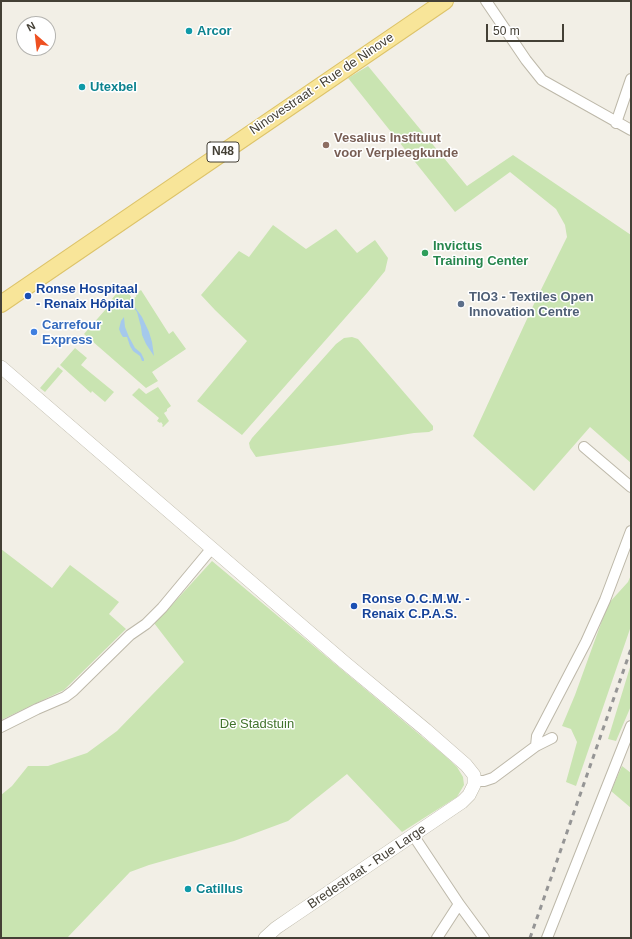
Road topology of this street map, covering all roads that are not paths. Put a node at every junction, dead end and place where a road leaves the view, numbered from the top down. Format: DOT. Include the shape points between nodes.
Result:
graph roads {
  1 [pos="445,1"];
  2 [pos="486,1"];
  3 [pos="631,79"];
  4 [pos="616,123"];
  5 [pos="631,130"];
  6 [pos="1,304"];
  7 [pos="1,367"];
  8 [pos="584,447"];
  9 [pos="631,486"];
  10 [pos="631,531"];
  11 [pos="212,548"];
  12 [pos="631,726"];
  13 [pos="1,727"];
  14 [pos="552,738"];
  15 [pos="536,746"];
  16 [pos="474,781"];
  17 [pos="413,836"];
  18 [pos="459,904"];
  19 [pos="265,938"];
  20 [pos="437,938"];
  21 [pos="484,938"];
  22 [pos="547,938"];
  1 -- 6 [label="main road, Ninovestraat - Rue de Ninove / N48"];
  2 -- 4 [label="street" via="542,80"];
  3 -- 4 [label="street"];
  4 -- 5 [label="street"];
  7 -- 11 [label="street"];
  8 -- 9 [label="street"];
  10 -- 15 [label="street" via="605,600 537,736"];
  11 -- 13 [label="street" via="162,608 130,635 73,691"];
  11 -- 16 [label="street" via="464,763 474,775"];
  12 -- 22 [label="street"];
  14 -- 15 [label="street"];
  15 -- 16 [label="street" via="493,778"];
  16 -- 17 [label="street, Bredestraat - Rue Large" via="469,795 462,802"];
  17 -- 18 [label="street"];
  17 -- 19 [label="street, Bredestraat - Rue Large"];
  18 -- 20 [label="street"];
  18 -- 21 [label="street"];
}
